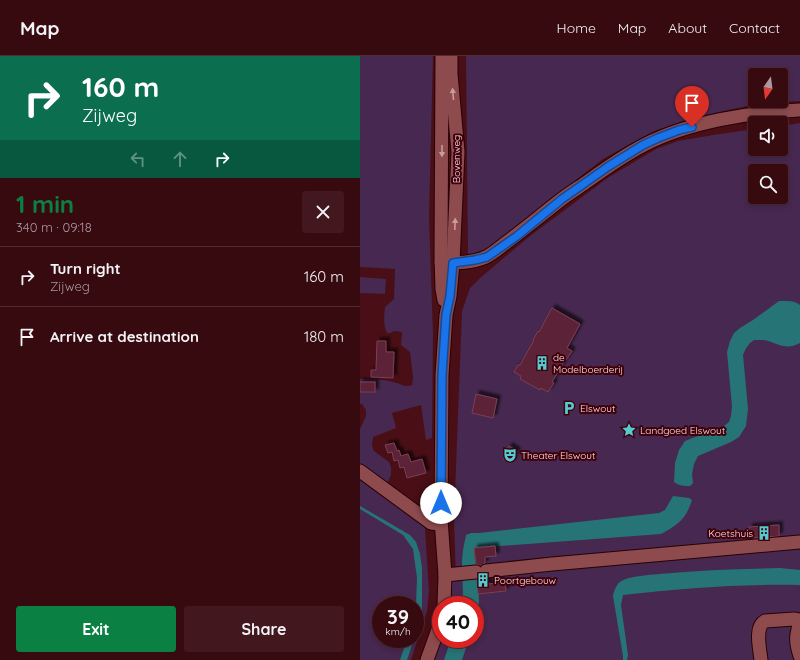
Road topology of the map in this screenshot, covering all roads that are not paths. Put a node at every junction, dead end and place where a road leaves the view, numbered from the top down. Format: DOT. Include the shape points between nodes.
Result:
graph roads {
  1 [pos="442,56"];
  2 [pos="451,56"];
  3 [pos="800,110"];
  4 [pos="447,263"];
  5 [pos="360,471"];
  6 [pos="441,524"];
  7 [pos="800,542"];
  8 [pos="445,575"];
  9 [pos="444,596"];
  10 [pos="800,620"];
  11 [pos="800,623"];
  12 [pos="432,646"];
  13 [pos="800,656"];
  14 [pos="427,660"];
  15 [pos="761,660"];
  1 -- 4 [label="street, Bovenweg, one-way"];
  4 -- 2 [label="street, Bovenweg, one-way" via="458,152"];
  3 -- 4 [label="street" via="718,120 658,138 609,166 487,257"];
  4 -- 6 [label="street" via="450,296 446,315 442,375"];
  5 -- 6 [label="street" via="432,523"];
  6 -- 8 [label="street"];
  7 -- 8 [label="street"];
  8 -- 9 [label="street"];
  10 -- 15 [label="street" via="761,623 758,632"];
  11 -- 13 [label="street" via="796,644"];
  12 -- 14 [label="street"];
}
